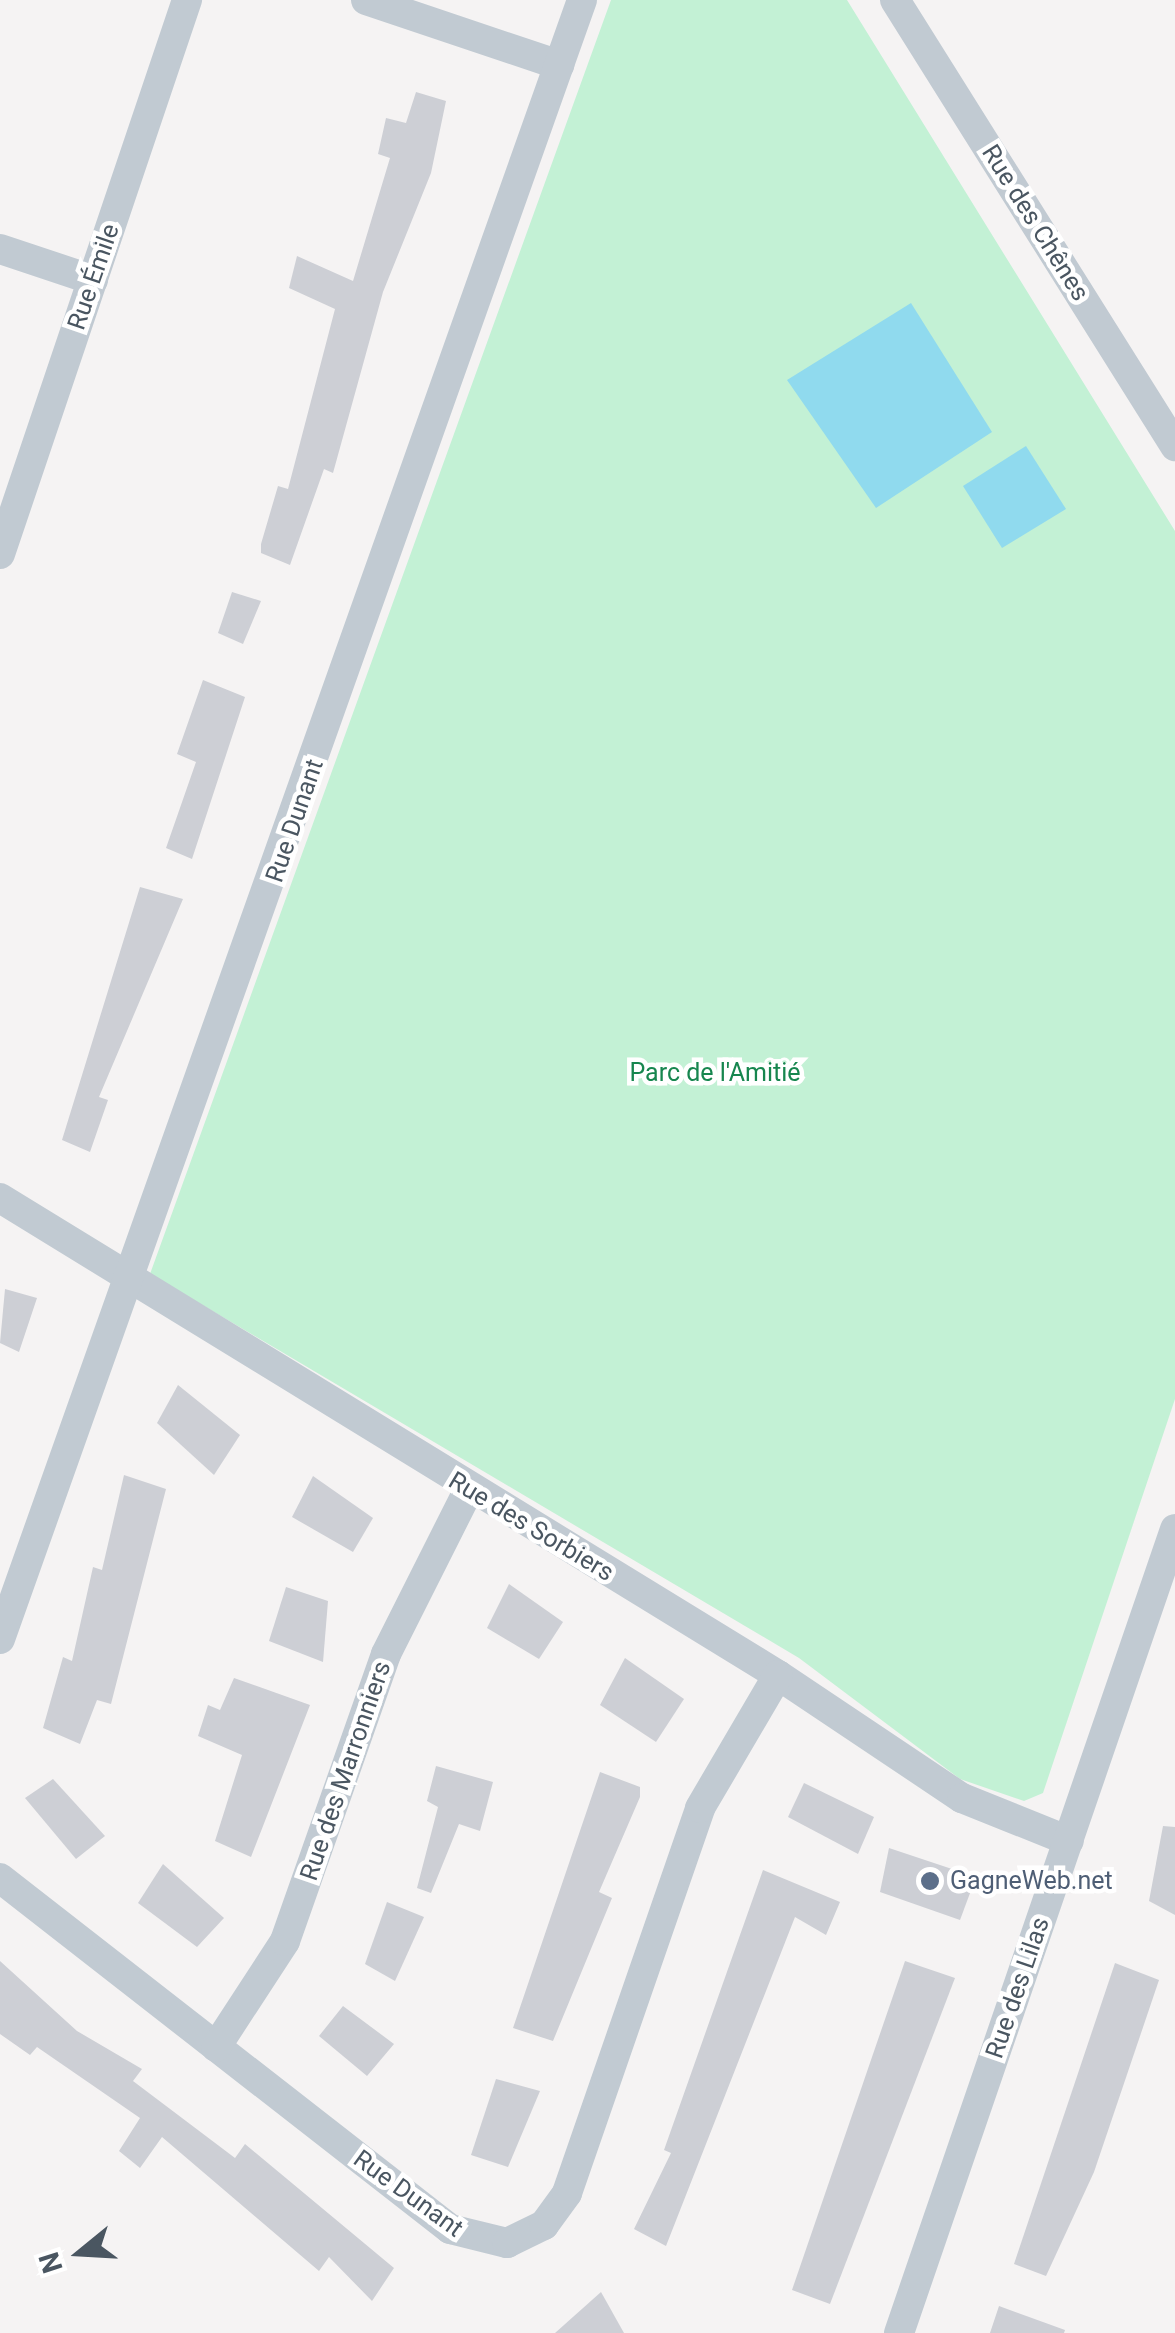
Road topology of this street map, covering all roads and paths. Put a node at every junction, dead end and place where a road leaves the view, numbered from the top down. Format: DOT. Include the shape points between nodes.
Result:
graph roads {
  1 [pos="187,0"];
  2 [pos="366,0"];
  3 [pos="582,0"];
  4 [pos="895,0"];
  5 [pos="559,65"];
  6 [pos="0,248"];
  7 [pos="93,280"];
  8 [pos="1175,446"];
  9 [pos="0,554"];
  10 [pos="0,1198"];
  11 [pos="134,1281"];
  12 [pos="468,1491"];
  13 [pos="1175,1529"];
  14 [pos="0,1639"];
  15 [pos="778,1674"];
  16 [pos="1069,1842"];
  17 [pos="0,1878"];
  18 [pos="216,2047"];
  19 [pos="899,2333"];
  1 -- 7 [label="street, Rue Émile"];
  2 -- 5 [label="street"];
  3 -- 5 [label="street, Rue Dunant"];
  4 -- 8 [label="street, Rue des Chênes"];
  5 -- 11 [label="street, Rue Dunant"];
  6 -- 7 [label="street"];
  7 -- 9 [label="street, Rue Émile"];
  10 -- 11 [label="street, Rue des Sorbiers"];
  11 -- 12 [label="street, Rue des Sorbiers"];
  11 -- 14 [label="street, Rue Dunant"];
  12 -- 15 [label="street, Rue des Sorbiers"];
  12 -- 18 [label="street, Rue des Marronniers" via="386,1654 285,1940"];
  13 -- 16 [label="street, Rue des Lilas"];
  15 -- 16 [label="street, Rue des Sorbiers" via="962,1798"];
  15 -- 18 [label="street, Rue Dunant" via="700,1808 567,2192 544,2224 507,2242 450,2229"];
  16 -- 19 [label="street, Rue des Lilas"];
  17 -- 18 [label="street, Rue Dunant"];
}
